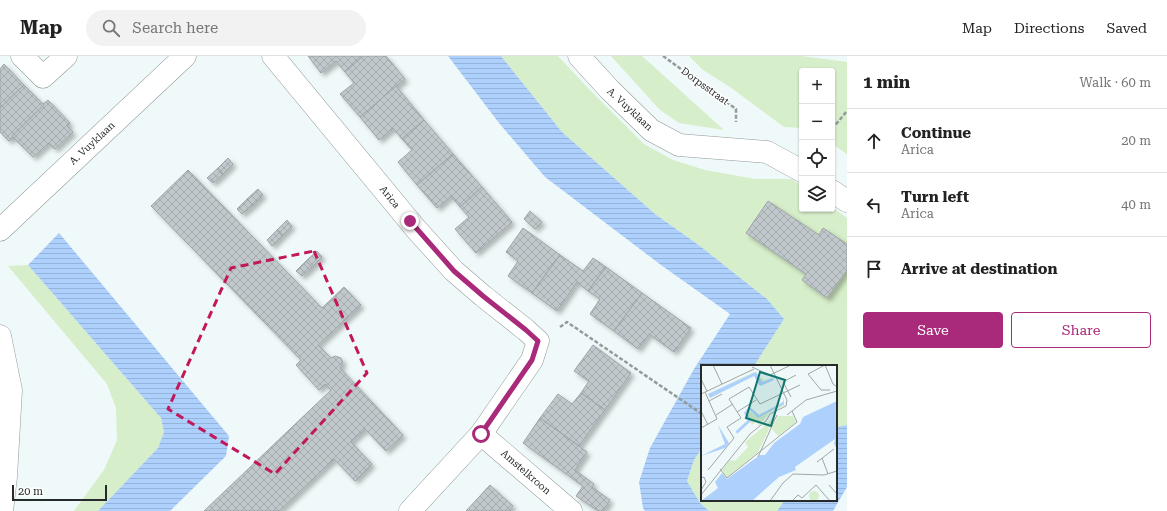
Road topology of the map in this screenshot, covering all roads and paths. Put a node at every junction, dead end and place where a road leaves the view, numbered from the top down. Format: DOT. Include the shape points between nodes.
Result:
graph roads {
  1 [pos="22,56"];
  2 [pos="66,56"];
  3 [pos="185,56"];
  4 [pos="273,56"];
  5 [pos="579,56"];
  6 [pos="663,56"];
  7 [pos="847,111"];
  8 [pos="835,125"];
  9 [pos="739,150"];
  10 [pos="799,169"];
  11 [pos="835,193"];
  12 [pos="847,201"];
  13 [pos="0,230"];
  14 [pos="0,336"];
  15 [pos="538,341"];
  16 [pos="701,413"];
  17 [pos="481,434"];
  18 [pos="3,482"];
  19 [pos="2,511"];
  20 [pos="410,511"];
  21 [pos="571,511"];
  1 -- 2 [label="street" via="43,77"];
  3 -- 13 [label="street, A. Vuyklaan"];
  4 -- 15 [label="street, Arica" via="416,229 454,271"];
  5 -- 9 [label="street, A. Vuyklaan" via="651,130 679,145"];
  6 -- 9 [label="path, Dorpsstraat" via="736,108"];
  7 -- 8 [label="path"];
  9 -- 10 [label="street" via="767,152"];
  11 -- 12 [label="street"];
  14 -- 18 [label="street" via="11,390"];
  15 -- 16 [label="path" via="567,322"];
  15 -- 17 [label="street" via="532,360"];
  17 -- 20 [label="street"];
  17 -- 21 [label="street, Amstelkroon"];
  18 -- 19 [label="street"];
}
